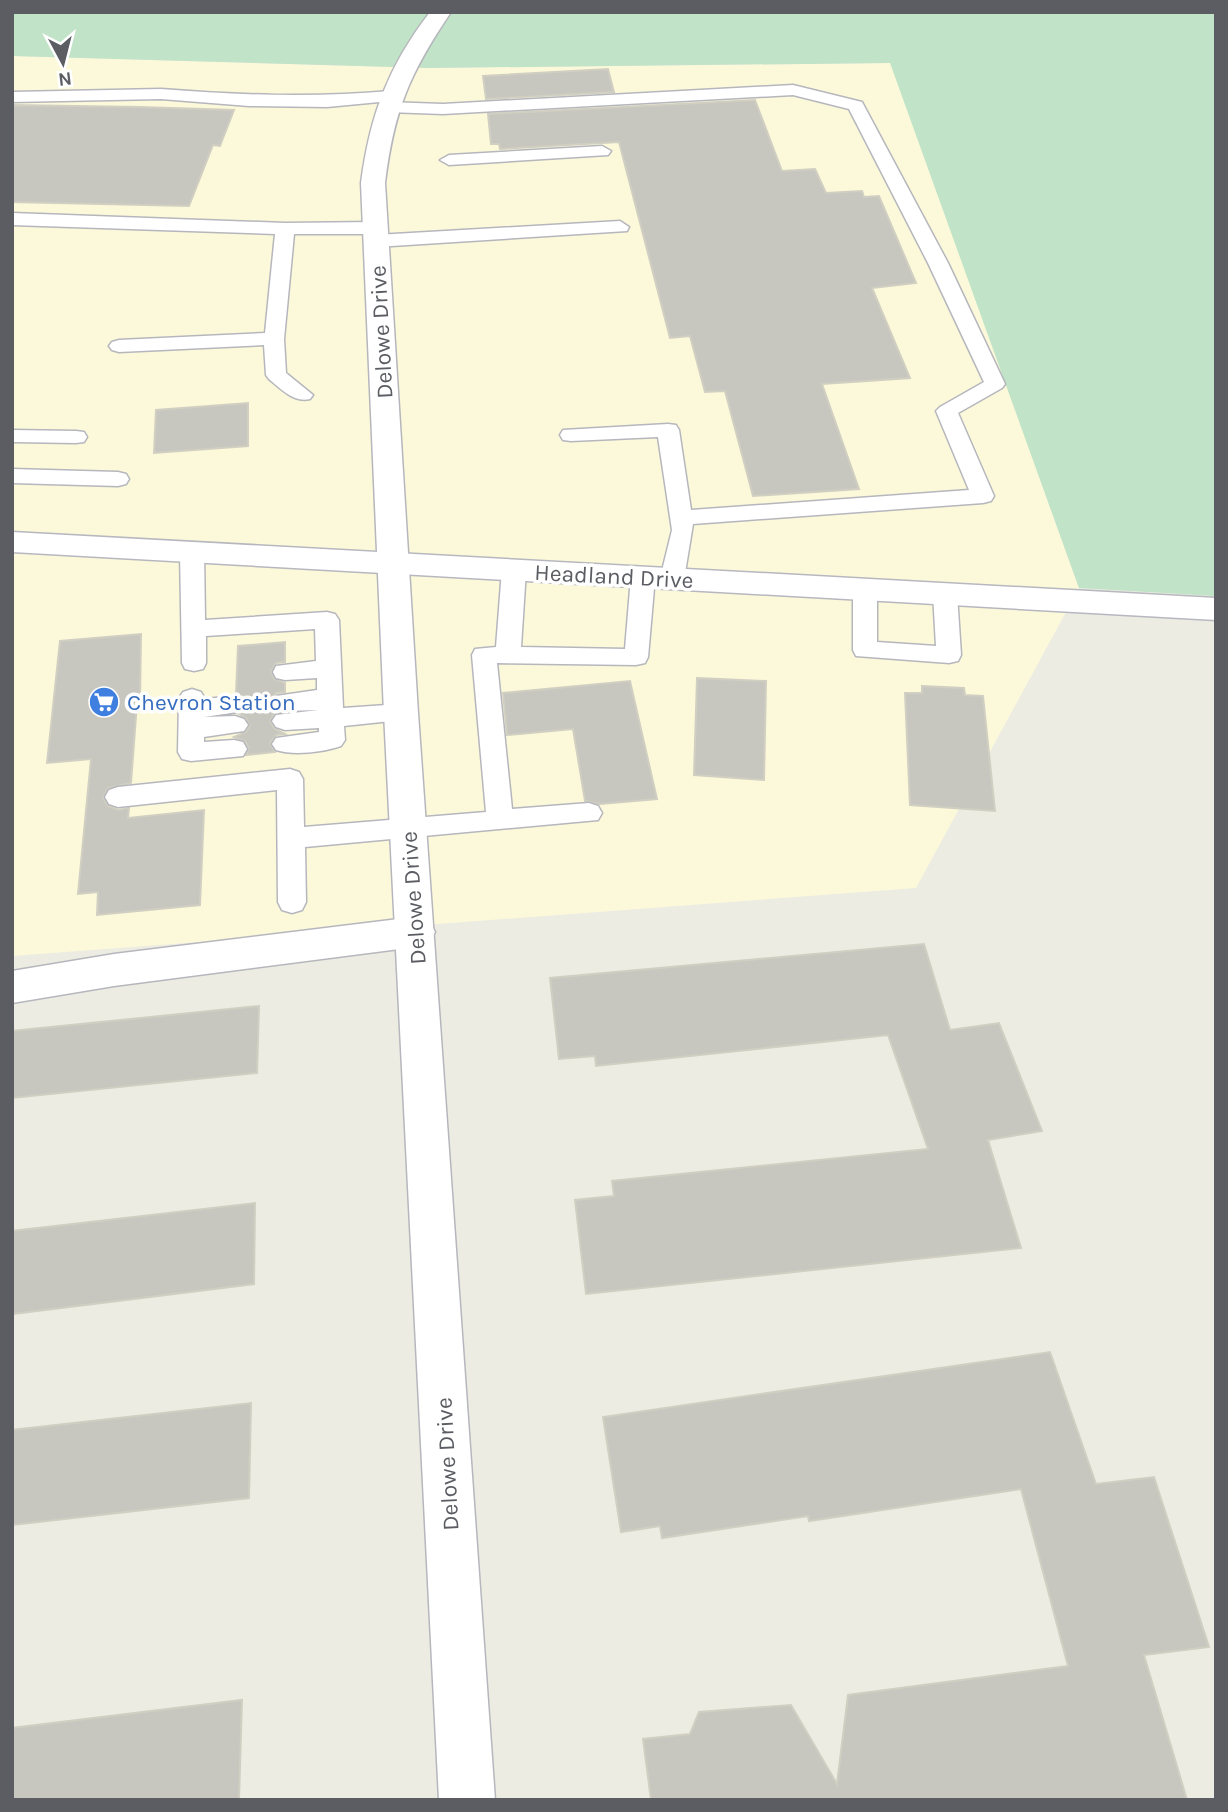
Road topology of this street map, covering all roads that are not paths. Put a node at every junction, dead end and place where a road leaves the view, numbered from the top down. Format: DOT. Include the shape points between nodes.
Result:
graph roads {
  1 [pos="440,12"];
  2 [pos="12,97"];
  3 [pos="389,101"];
  4 [pos="602,151"];
  5 [pos="449,160"];
  6 [pos="12,219"];
  7 [pos="620,227"];
  8 [pos="285,229"];
  9 [pos="376,235"];
  10 [pos="274,340"];
  11 [pos="119,345"];
  12 [pos="303,395"];
  13 [pos="571,435"];
  14 [pos="12,436"];
  15 [pos="76,437"];
  16 [pos="12,476"];
  17 [pos="118,480"];
  18 [pos="680,518"];
  19 [pos="12,542"];
  20 [pos="192,552"];
  21 [pos="393,564"];
  22 [pos="514,570"];
  23 [pos="657,578"];
  24 [pos="865,590"];
  25 [pos="945,594"];
  26 [pos="1216,609"];
  27 [pos="193,629"];
  28 [pos="508,655"];
  29 [pos="194,663"];
  30 [pos="328,669"];
  31 [pos="285,672"];
  32 [pos="330,708"];
  33 [pos="401,713"];
  34 [pos="234,727"];
  35 [pos="118,797"];
  36 [pos="589,813"];
  37 [pos="500,819"];
  38 [pos="409,827"];
  39 [pos="291,838"];
  40 [pos="292,902"];
  41 [pos="415,932"];
  42 [pos="12,986"];
  43 [pos="467,1800"];
  1 -- 3 [label="street, Delowe Drive" via="420,38"];
  2 -- 3 [label="lane" via="161,94 249,101"];
  3 -- 9 [label="street, Delowe Drive" via="379,132 373,183"];
  3 -- 18 [label="lane" via="443,108 793,90 856,106 995,384 947,411 983,496"];
  4 -- 5 [label="lane"];
  6 -- 8 [label="lane"];
  7 -- 9 [label="lane"];
  8 -- 9 [label="lane"];
  8 -- 10 [label="lane"];
  9 -- 21 [label="street, Delowe Drive"];
  10 -- 11 [label="lane"];
  10 -- 12 [label="lane" via="276,375"];
  13 -- 18 [label="lane" via="667,430"];
  14 -- 15 [label="lane"];
  16 -- 17 [label="lane"];
  18 -- 23 [label="lane" via="683,530"];
  19 -- 20 [label="street, Headland Drive"];
  20 -- 21 [label="street, Headland Drive"];
  20 -- 27 [label="lane"];
  21 -- 22 [label="street, Headland Drive"];
  21 -- 33 [label="street, Delowe Drive"];
  22 -- 23 [label="street, Headland Drive"];
  22 -- 28 [label="lane"];
  23 -- 24 [label="street, Headland Drive"];
  23 -- 28 [label="lane" via="636,657"];
  24 -- 25 [label="street, Headland Drive"];
  24 -- 25 [label="lane" via="865,650 949,655"];
  25 -- 26 [label="street, Headland Drive"];
  27 -- 29 [label="lane"];
  27 -- 30 [label="lane" via="327,620"];
  28 -- 37 [label="lane" via="484,655"];
  30 -- 31 [label="lane"];
  30 -- 32 [label="lane"];
  32 -- 32 [label="lane" via="331,740 285,722"];
  32 -- 33 [label="lane"];
  33 -- 38 [label="street, Delowe Drive"];
  34 -- 34 [label="lane" via="191,752 192,712"];
  35 -- 39 [label="lane" via="290,779"];
  36 -- 37 [label="lane"];
  37 -- 38 [label="lane"];
  38 -- 39 [label="lane"];
  38 -- 41 [label="street, Delowe Drive"];
  39 -- 40 [label="lane"];
  41 -- 42 [label="street"];
  41 -- 43 [label="street, Delowe Drive"];
}
